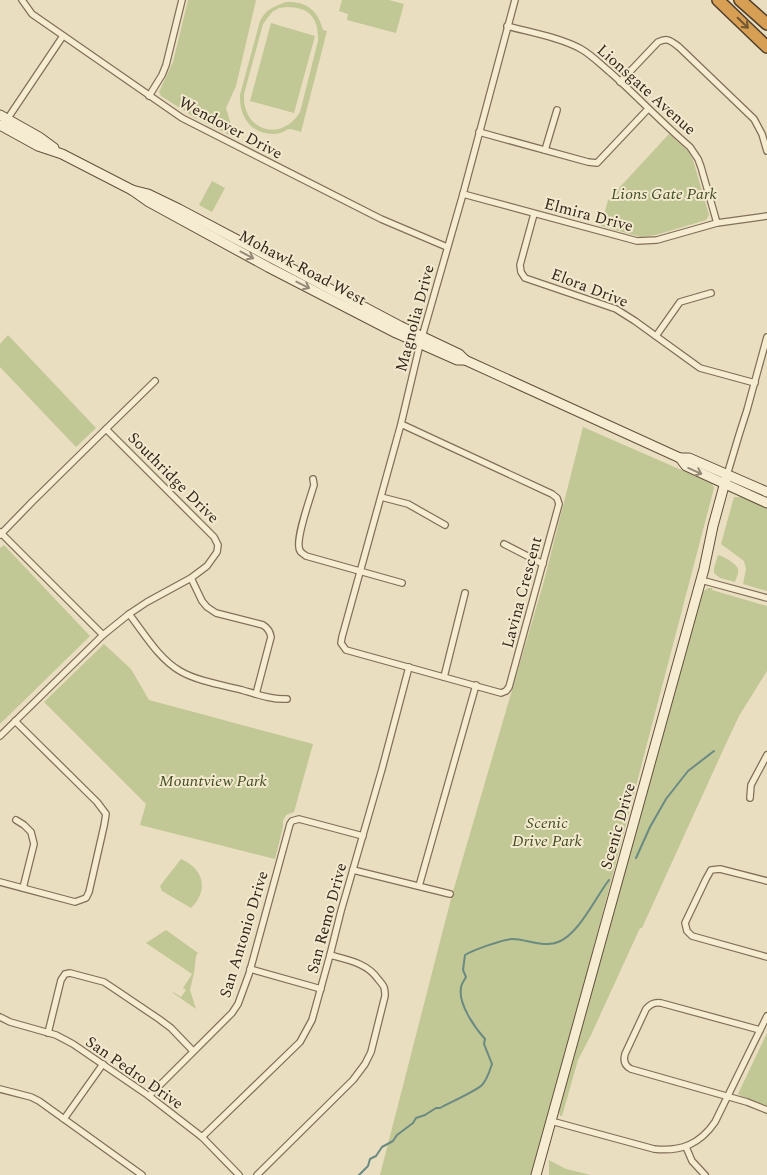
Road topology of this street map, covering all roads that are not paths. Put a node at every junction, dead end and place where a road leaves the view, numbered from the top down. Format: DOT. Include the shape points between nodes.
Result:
graph roads {
  1 [pos="22,0"];
  2 [pos="182,0"];
  3 [pos="514,0"];
  4 [pos="718,0"];
  5 [pos="740,0"];
  6 [pos="767,24"];
  7 [pos="507,26"];
  8 [pos="63,36"];
  9 [pos="767,47"];
  10 [pos="620,82"];
  11 [pos="149,96"];
  12 [pos="648,109"];
  13 [pos="557,110"];
  14 [pos="2,123"];
  15 [pos="479,132"];
  16 [pos="545,150"];
  17 [pos="767,151"];
  18 [pos="132,190"];
  19 [pos="463,194"];
  20 [pos="534,214"];
  21 [pos="767,216"];
  22 [pos="717,224"];
  23 [pos="447,247"];
  24 [pos="283,264"];
  25 [pos="268,266"];
  26 [pos="711,293"];
  27 [pos="656,336"];
  28 [pos="767,337"];
  29 [pos="421,340"];
  30 [pos="155,381"];
  31 [pos="755,383"];
  32 [pos="401,424"];
  33 [pos="106,429"];
  34 [pos="726,479"];
  35 [pos="313,480"];
  36 [pos="767,492"];
  37 [pos="381,497"];
  38 [pos="767,502"];
  39 [pos="445,524"];
  40 [pos="0,533"];
  41 [pos="504,544"];
  42 [pos="542,564"];
  43 [pos="360,571"];
  44 [pos="191,578"];
  45 [pos="701,580"];
  46 [pos="402,582"];
  47 [pos="465,593"];
  48 [pos="767,598"];
  49 [pos="129,614"];
  50 [pos="103,635"];
  51 [pos="341,643"];
  52 [pos="409,667"];
  53 [pos="444,677"];
  54 [pos="476,685"];
  55 [pos="256,694"];
  56 [pos="287,699"];
  57 [pos="15,721"];
  58 [pos="0,736"];
  59 [pos="767,755"];
  60 [pos="750,798"];
  61 [pos="16,820"];
  62 [pos="362,836"];
  63 [pos="353,870"];
  64 [pos="767,881"];
  65 [pos="0,882"];
  66 [pos="419,886"];
  67 [pos="23,888"];
  68 [pos="450,894"];
  69 [pos="330,955"];
  70 [pos="767,957"];
  71 [pos="250,969"];
  72 [pos="321,989"];
  73 [pos="767,1016"];
  74 [pos="0,1017"];
  75 [pos="760,1030"];
  76 [pos="48,1033"];
  77 [pos="194,1051"];
  78 [pos="103,1064"];
  79 [pos="0,1088"];
  80 [pos="149,1096"];
  81 [pos="728,1096"];
  82 [pos="767,1110"];
  83 [pos="64,1119"];
  84 [pos="551,1121"];
  85 [pos="202,1137"];
  86 [pos="686,1147"];
  87 [pos="142,1175"];
  88 [pos="238,1175"];
  89 [pos="257,1175"];
  90 [pos="536,1175"];
  91 [pos="704,1175"];
  1 -- 8 [label="street, Wendover Drive" via="32,14"];
  2 -- 11 [label="street" via="166,65"];
  3 -- 7 [label="street, Magnolia Drive"];
  4 -- 9 [label="highway, one-way"];
  5 -- 6 [label="highway"];
  7 -- 10 [label="street, Lionsgate Avenue" via="573,45"];
  7 -- 15 [label="street, Magnolia Drive"];
  8 -- 11 [label="street, Wendover Drive"];
  8 -- 14 [label="street"];
  10 -- 12 [label="street, Lionsgate Avenue"];
  10 -- 17 [label="street" via="658,42 669,40 754,119"];
  11 -- 23 [label="street, Wendover Drive" via="213,135 381,219"];
  12 -- 16 [label="street" via="596,163"];
  12 -- 22 [label="street, Lionsgate Avenue" via="690,147 698,159"];
  13 -- 16 [label="street"];
  14 -- 18 [label="main road, Mohawk Road West" via="39,137 62,154"];
  15 -- 16 [label="street"];
  15 -- 19 [label="street, Magnolia Drive"];
  18 -- 24 [label="main road, Mohawk Road West" via="179,209"];
  18 -- 25 [label="main road, Mohawk Road West, one-way" via="148,202"];
  19 -- 20 [label="street, Elmira Drive"];
  19 -- 23 [label="street, Magnolia Drive"];
  20 -- 22 [label="street, Elmira Drive" via="637,242"];
  20 -- 27 [label="street, Elora Drive" via="520,265 525,278 616,309"];
  21 -- 22 [label="street, Elmira Drive"];
  23 -- 29 [label="street, Magnolia Drive"];
  24 -- 25 [label="main road"];
  24 -- 29 [label="main road, Mohawk Road West"];
  25 -- 29 [label="main road, Mohawk Road West, one-way" via="388,328"];
  26 -- 27 [label="street" via="680,302"];
  27 -- 31 [label="street, Elora Drive" via="700,368"];
  28 -- 31 [label="street"];
  29 -- 32 [label="street, Magnolia Drive"];
  29 -- 34 [label="main road, Mohawk Road West" via="459,354 465,360 680,458 689,458"];
  30 -- 33 [label="street"];
  31 -- 34 [label="street"];
  32 -- 37 [label="street, Magnolia Drive"];
  32 -- 42 [label="street, Lavina Crescent" via="557,498 559,504"];
  33 -- 40 [label="street, Southridge Drive"];
  33 -- 44 [label="street, Southridge Drive" via="214,537 217,552"];
  34 -- 36 [label="main road"];
  34 -- 38 [label="main road"];
  34 -- 45 [label="main road, Scenic Drive"];
  35 -- 43 [label="street" via="299,536 300,552"];
  37 -- 39 [label="street" via="408,504"];
  37 -- 43 [label="street, Magnolia Drive"];
  40 -- 50 [label="street"];
  41 -- 42 [label="street"];
  42 -- 54 [label="street, Lavina Crescent" via="510,687 501,693"];
  43 -- 46 [label="street"];
  43 -- 51 [label="street, Magnolia Drive"];
  44 -- 49 [label="street, Southridge Drive"];
  44 -- 55 [label="street" via="207,607 216,613 267,627 270,632"];
  45 -- 48 [label="street"];
  45 -- 84 [label="main road, Scenic Drive"];
  47 -- 53 [label="street"];
  49 -- 50 [label="street, Southridge Drive"];
  49 -- 55 [label="street" via="163,657 180,671"];
  50 -- 57 [label="street, Southridge Drive"];
  51 -- 52 [label="street, Lavina Crescent" via="346,650"];
  52 -- 53 [label="street, Lavina Crescent"];
  52 -- 62 [label="street, San Remo Drive"];
  53 -- 54 [label="street, Lavina Crescent"];
  54 -- 66 [label="street"];
  55 -- 56 [label="street"];
  57 -- 58 [label="street, Southridge Drive"];
  57 -- 67 [label="street" via="106,814 86,898 75,902"];
  59 -- 60 [label="street" via="752,786"];
  61 -- 67 [label="street" via="31,832 34,844"];
  62 -- 63 [label="street, San Remo Drive"];
  62 -- 71 [label="street, San Antonio Drive" via="299,819 292,821"];
  63 -- 66 [label="street"];
  63 -- 69 [label="street, San Remo Drive"];
  64 -- 70 [label="street" via="720,869 711,870 685,923 692,936"];
  65 -- 67 [label="street"];
  66 -- 68 [label="street"];
  69 -- 72 [label="street, San Remo Drive"];
  69 -- 89 [label="street" via="367,967 385,988 373,1044 365,1064 353,1080"];
  71 -- 72 [label="street"];
  71 -- 77 [label="street, San Antonio Drive" via="232,1013"];
  72 -- 85 [label="street, San Remo Drive" via="312,1020 300,1042"];
  73 -- 75 [label="street"];
  74 -- 76 [label="street, San Pedro Drive"];
  75 -- 81 [label="street"];
  75 -- 81 [label="street" via="658,1002 648,1006 624,1056 625,1064 632,1069"];
  76 -- 77 [label="street" via="61,980 70,973 104,982 159,1018"];
  76 -- 78 [label="street, San Pedro Drive" via="73,1044"];
  77 -- 80 [label="street, San Antonio Drive"];
  78 -- 80 [label="street, San Pedro Drive"];
  78 -- 83 [label="street"];
  79 -- 83 [label="street" via="31,1097"];
  80 -- 85 [label="street, San Pedro Drive"];
  81 -- 82 [label="street"];
  81 -- 86 [label="street" via="711,1128"];
  83 -- 87 [label="street"];
  84 -- 86 [label="street" via="654,1149"];
  84 -- 90 [label="main road, Scenic Drive"];
  85 -- 88 [label="street, San Pedro Drive"];
  86 -- 91 [label="street" via="692,1161"];
}
